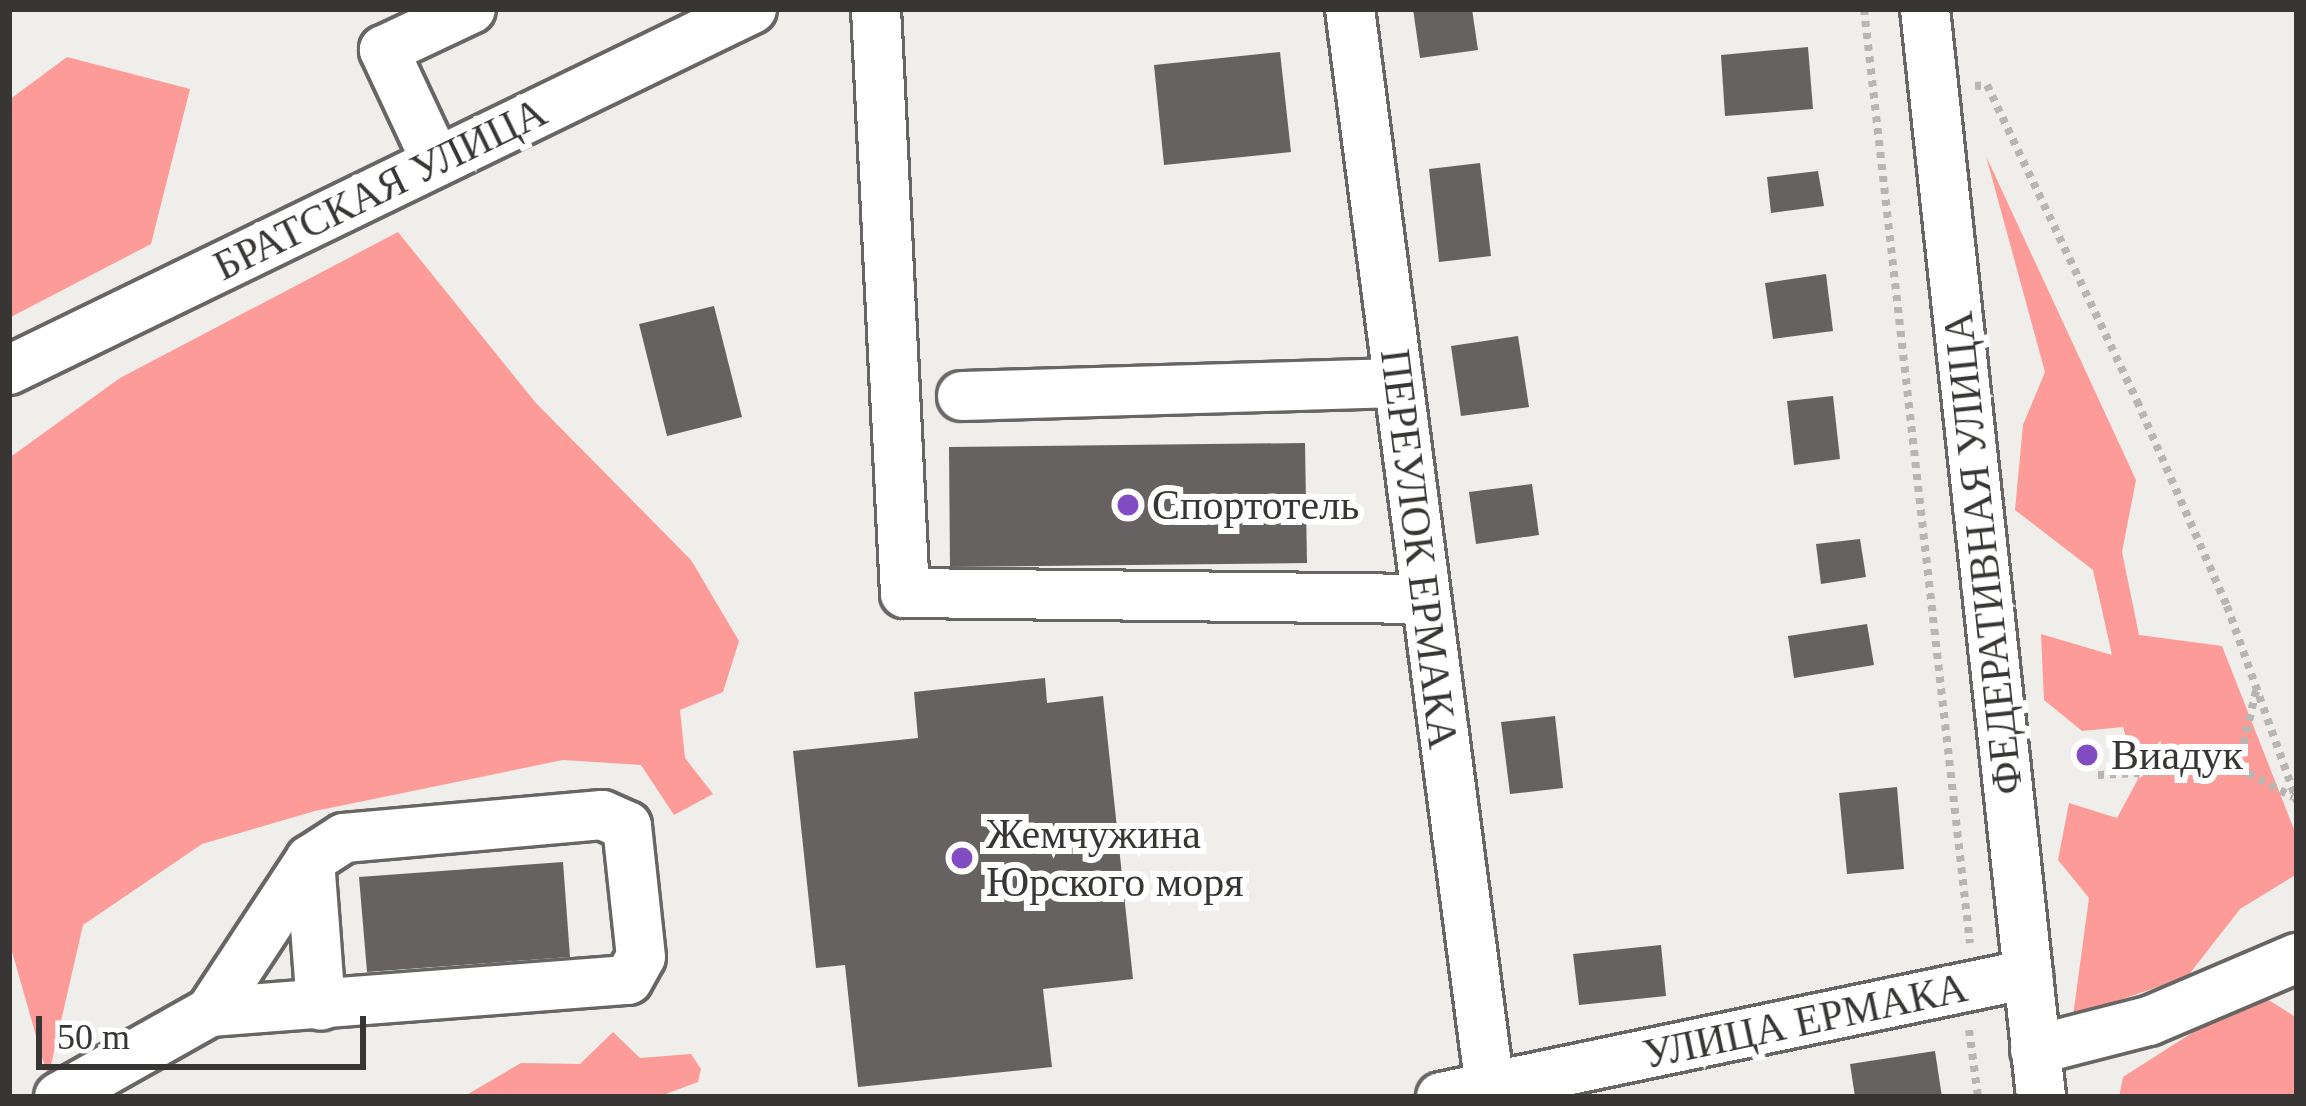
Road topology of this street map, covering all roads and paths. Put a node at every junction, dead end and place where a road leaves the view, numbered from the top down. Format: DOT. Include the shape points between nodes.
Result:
graph roads {
  1 [pos="471,9"];
  2 [pos="752,9"];
  3 [pos="876,9"];
  4 [pos="1349,9"];
  5 [pos="1864,9"];
  6 [pos="1925,9"];
  7 [pos="1932,91"];
  8 [pos="1872,96"];
  9 [pos="436,161"];
  10 [pos="9,370"];
  11 [pos="1398,383"];
  12 [pos="962,396"];
  13 [pos="1426,599"];
  14 [pos="2257,690"];
  15 [pos="2238,768"];
  16 [pos="2098,775"];
  17 [pos="2296,800"];
  18 [pos="310,860"];
  19 [pos="2297,958"];
  20 [pos="2028,974"];
  21 [pos="1975,986"];
  22 [pos="321,1006"];
  23 [pos="210,1012"];
  24 [pos="2035,1050"];
  25 [pos="1490,1088"];
  26 [pos="59,1097"];
  27 [pos="1441,1097"];
  28 [pos="1978,1097"];
  29 [pos="2041,1097"];
  1 -- 9 [label="street" via="384,50"];
  2 -- 9 [label="street, БРАТСКАЯ УЛИЦА"];
  3 -- 13 [label="street" via="905,593"];
  4 -- 11 [label="street, ПЕРЕУЛОК ЕРМАКА"];
  5 -- 8 [label="path"];
  6 -- 7 [label="street, ФЕДЕРАТИВНАЯ УЛИЦА"];
  7 -- 8 [label="path"];
  7 -- 14 [label="path" via="1987,85 2137,401"];
  7 -- 20 [label="street, ФЕДЕРАТИВНАЯ УЛИЦА"];
  8 -- 21 [label="path"];
  9 -- 10 [label="street, БРАТСКАЯ УЛИЦА"];
  11 -- 12 [label="street"];
  11 -- 13 [label="street, ПЕРЕУЛОК ЕРМАКА"];
  13 -- 25 [label="street, ПЕРЕУЛОК ЕРМАКА"];
  14 -- 15 [label="path"];
  14 -- 17 [label="path"];
  15 -- 16 [label="path"];
  15 -- 17 [label="path"];
  18 -- 22 [label="street"];
  18 -- 22 [label="street" via="356,833 602,815 627,826 637,909 637,971 615,984"];
  18 -- 23 [label="street"];
  19 -- 24 [label="street" via="2149,1022"];
  20 -- 21 [label="street, УЛИЦА ЕРМАКА"];
  20 -- 24 [label="street, ФЕДЕРАТИВНАЯ УЛИЦА"];
  21 -- 25 [label="street, УЛИЦА ЕРМАКА"];
  21 -- 28 [label="path" via="1969,1031"];
  22 -- 23 [label="street"];
  23 -- 26 [label="street"];
  24 -- 29 [label="street, ФЕДЕРАТИВНАЯ УЛИЦА"];
  25 -- 27 [label="street, УЛИЦА ЕРМАКА"];
}
